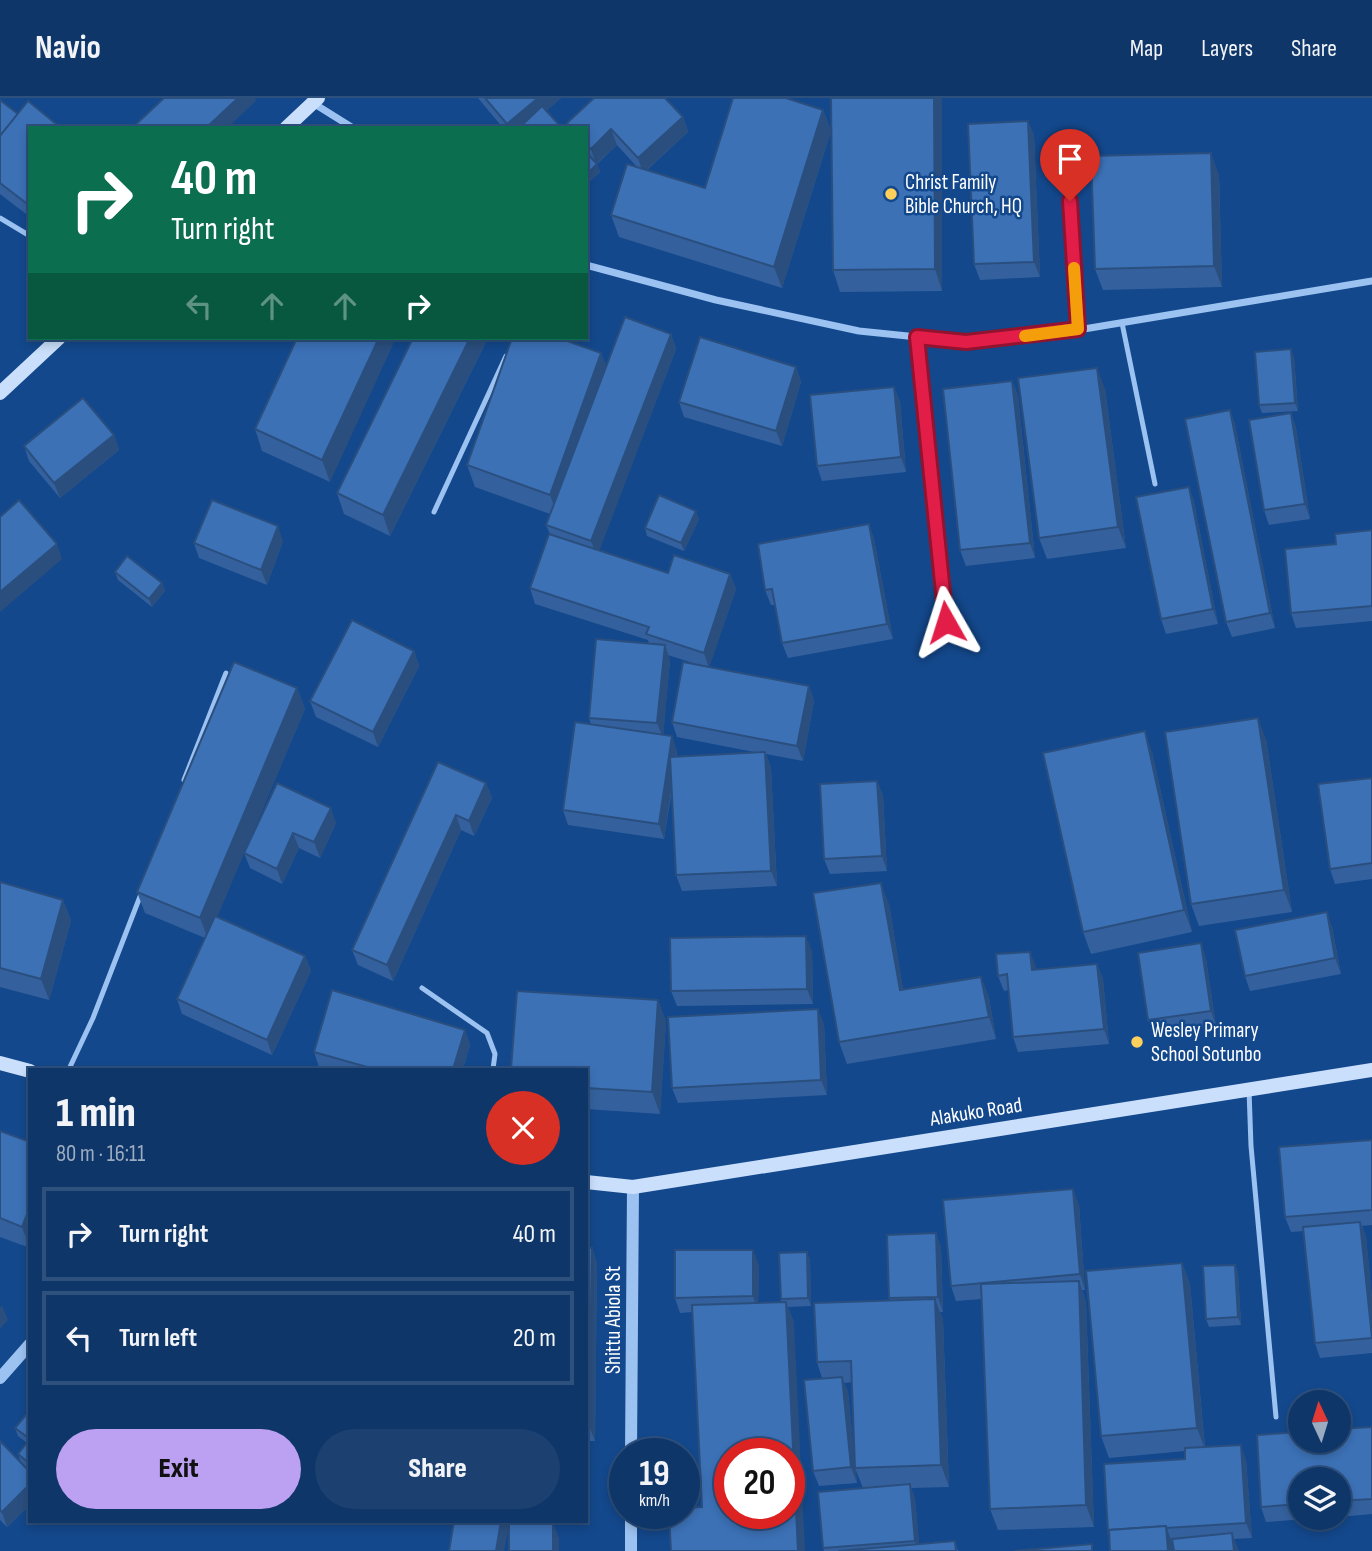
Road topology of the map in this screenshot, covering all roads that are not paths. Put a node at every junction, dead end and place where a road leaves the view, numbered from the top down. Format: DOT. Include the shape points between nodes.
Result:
graph roads {
  1 [pos="315,101"];
  2 [pos="288,126"];
  3 [pos="350,126"];
  4 [pos="1067,147"];
  5 [pos="0,218"];
  6 [pos="28,235"];
  7 [pos="588,266"];
  8 [pos="1372,281"];
  9 [pos="1122,323"];
  10 [pos="1078,329"];
  11 [pos="917,337"];
  12 [pos="57,340"];
  13 [pos="509,350"];
  14 [pos="0,393"];
  15 [pos="1155,484"];
  16 [pos="434,512"];
  17 [pos="946,622"];
  18 [pos="226,673"];
  19 [pos="181,788"];
  20 [pos="142,890"];
  21 [pos="422,988"];
  22 [pos="0,1063"];
  23 [pos="69,1068"];
  24 [pos="493,1068"];
  25 [pos="28,1070"];
  26 [pos="1372,1070"];
  27 [pos="1249,1090"];
  28 [pos="588,1182"];
  29 [pos="633,1187"];
  30 [pos="28,1346"];
  31 [pos="0,1378"];
  32 [pos="1276,1417"];
  33 [pos="631,1438"];
  34 [pos="631,1529"];
  35 [pos="631,1551"];
  1 -- 2 [label="main road"];
  1 -- 3 [label="street"];
  4 -- 10 [label="lane"];
  5 -- 6 [label="lane"];
  7 -- 11 [label="street" via="716,300 859,331"];
  8 -- 9 [label="street"];
  9 -- 10 [label="street"];
  9 -- 15 [label="lane"];
  10 -- 11 [label="street" via="966,342"];
  11 -- 17 [label="lane"];
  12 -- 14 [label="main road"];
  13 -- 16 [label="lane"];
  18 -- 19 [label="lane"];
  20 -- 23 [label="lane"];
  21 -- 24 [label="lane" via="487,1033 495,1054"];
  22 -- 25 [label="main road"];
  26 -- 27 [label="main road, Alakuko Road"];
  27 -- 29 [label="main road, Alakuko Road"];
  27 -- 32 [label="lane"];
  28 -- 29 [label="main road, Alakuko Road"];
  29 -- 33 [label="street, Shittu Abiola St"];
  30 -- 31 [label="street"];
  34 -- 35 [label="street"];
}
